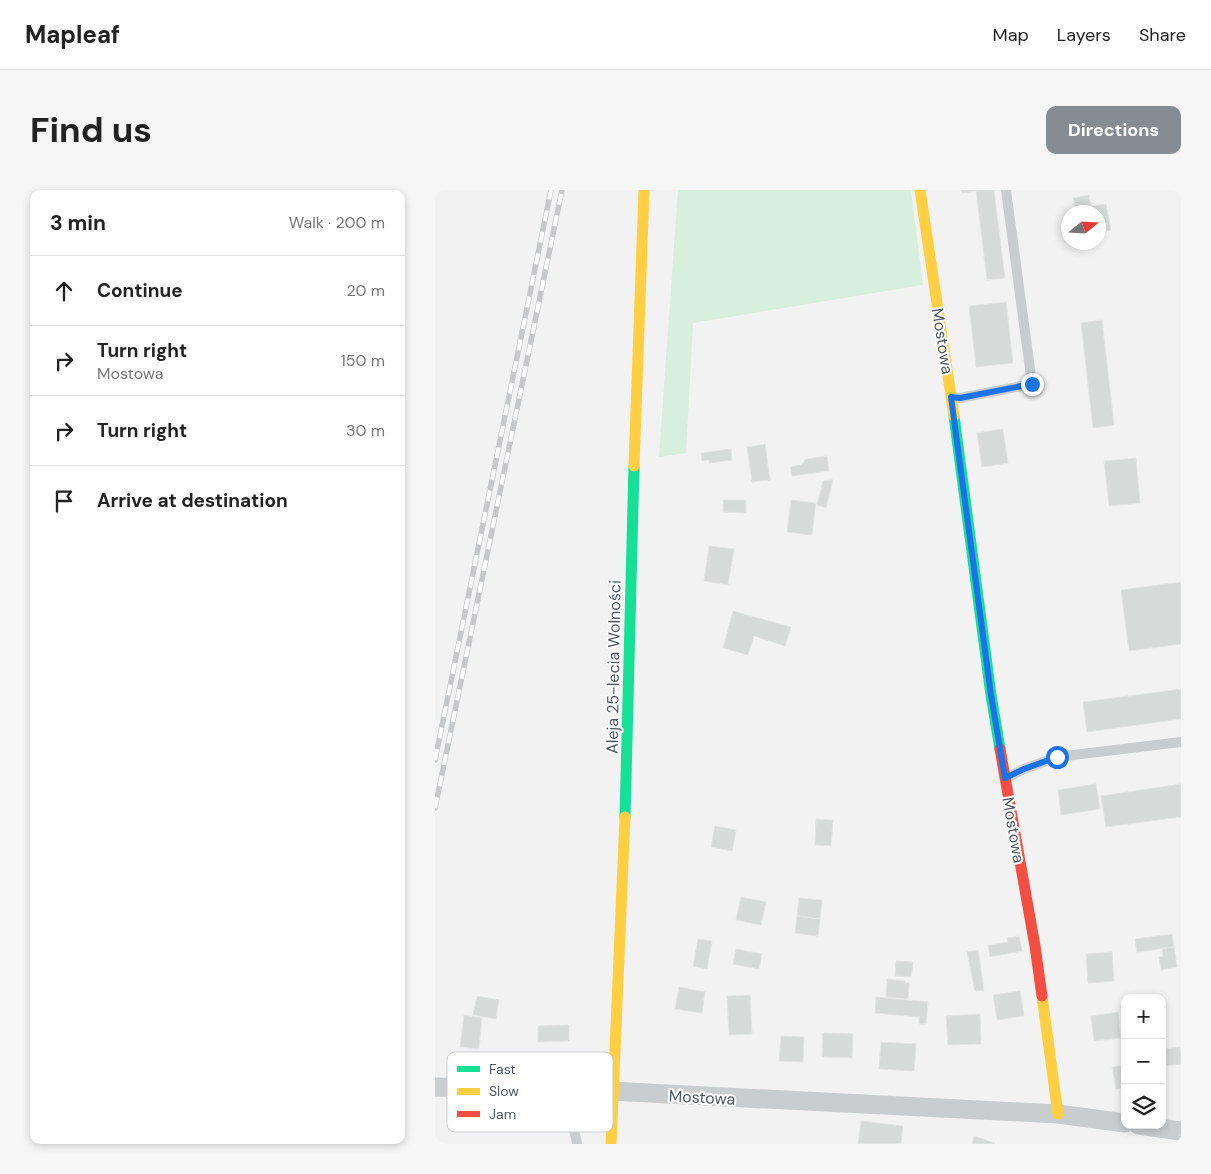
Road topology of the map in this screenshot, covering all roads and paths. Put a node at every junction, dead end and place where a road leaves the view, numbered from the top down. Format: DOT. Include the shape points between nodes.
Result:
graph roads {
  1 [pos="644,190"];
  2 [pos="920,190"];
  3 [pos="1006,190"];
  4 [pos="951,397"];
  5 [pos="1181,742"];
  6 [pos="1005,778"];
  7 [pos="613,1070"];
  8 [pos="436,1087"];
  9 [pos="447,1087"];
  10 [pos="613,1092"];
  11 [pos="1058,1114"];
  12 [pos="1121,1122"];
  13 [pos="1166,1129"];
  14 [pos="1181,1131"];
  1 -- 7 [label="main road, Aleja 25-lecia Wolności" via="625,810"];
  2 -- 4 [label="main road, Mostowa"];
  3 -- 4 [label="lane" via="1032,384"];
  4 -- 6 [label="main road, Mostowa" via="989,685"];
  5 -- 6 [label="lane" via="1057,757"];
  6 -- 11 [label="main road, Mostowa" via="1035,946"];
  8 -- 9 [label="street, Mostowa"];
  10 -- 11 [label="street, Mostowa"];
  11 -- 12 [label="street, Mostowa"];
  13 -- 14 [label="street"];
}
